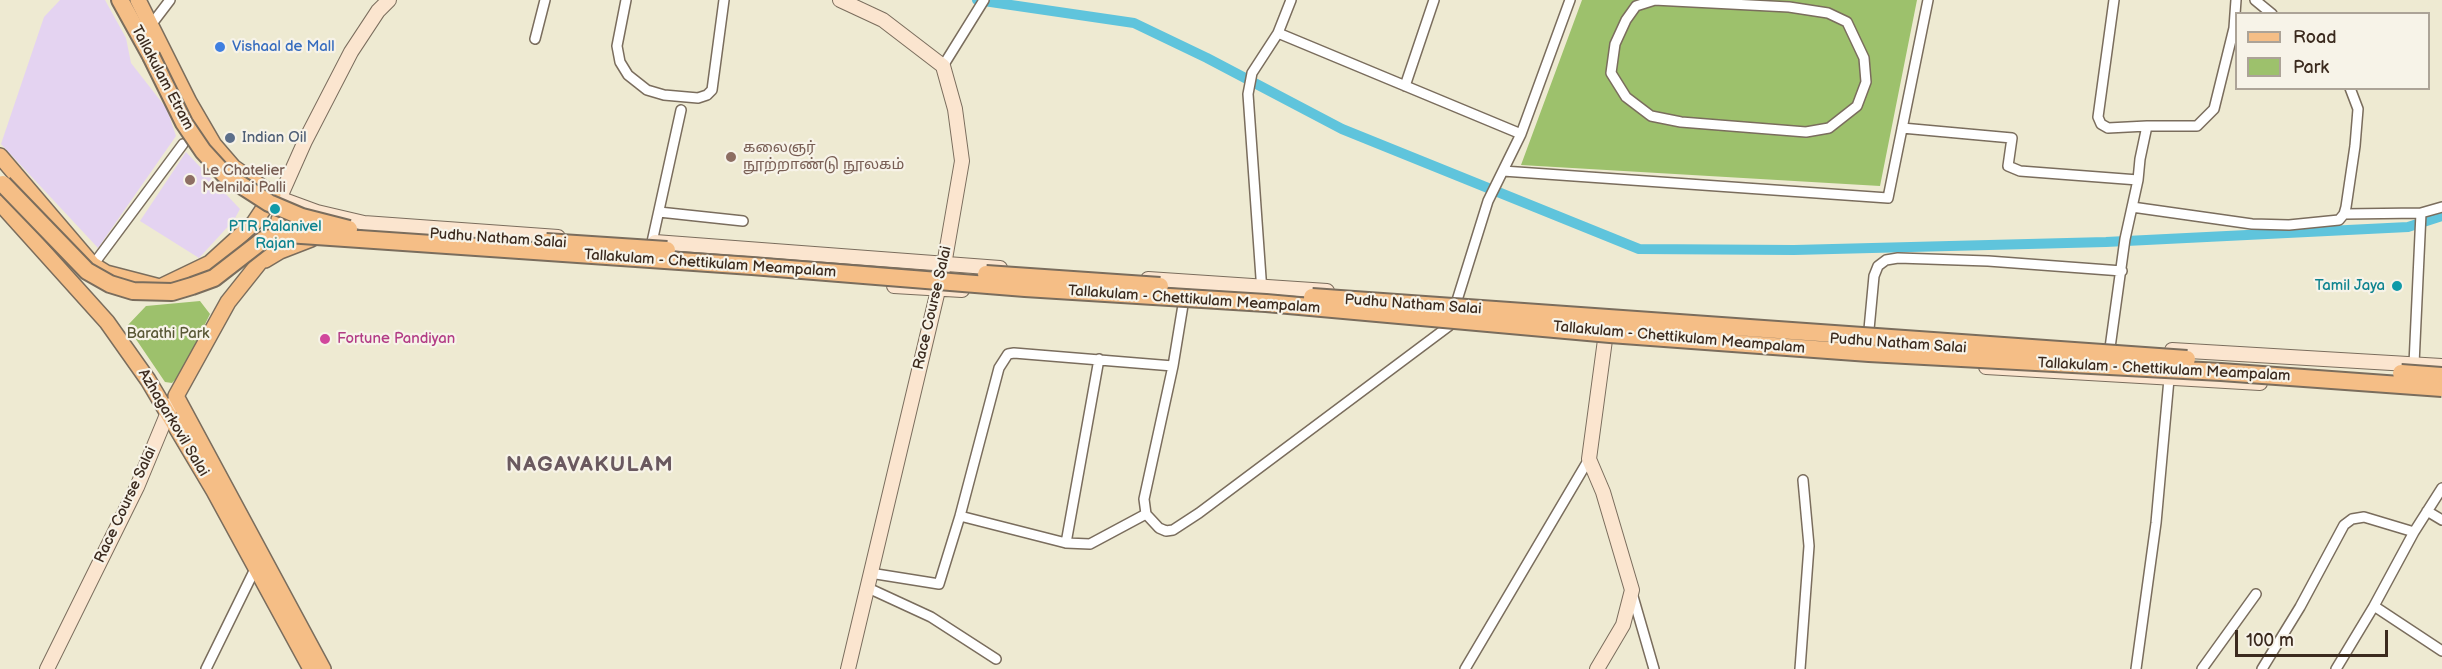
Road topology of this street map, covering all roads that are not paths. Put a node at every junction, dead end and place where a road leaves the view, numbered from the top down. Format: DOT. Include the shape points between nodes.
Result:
graph roads {
  1 [pos="120,0"];
  2 [pos="138,0"];
  3 [pos="170,0"];
  4 [pos="389,0"];
  5 [pos="545,0"];
  6 [pos="626,0"];
  7 [pos="724,0"];
  8 [pos="840,0"];
  9 [pos="1291,0"];
  10 [pos="1434,0"];
  11 [pos="1570,0"];
  12 [pos="1655,0"];
  13 [pos="1928,0"];
  14 [pos="2114,0"];
  15 [pos="2255,0"];
  16 [pos="982,2"];
  17 [pos="2270,12"];
  18 [pos="2235,14"];
  19 [pos="151,25"];
  20 [pos="1278,33"];
  21 [pos="535,39"];
  22 [pos="943,66"];
  23 [pos="1405,86"];
  24 [pos="2351,90"];
  25 [pos="681,110"];
  26 [pos="2147,126"];
  27 [pos="1902,128"];
  28 [pos="1521,134"];
  29 [pos="183,144"];
  30 [pos="0,156"];
  31 [pos="1503,171"];
  32 [pos="2138,180"];
  33 [pos="1,182"];
  34 [pos="281,197"];
  35 [pos="0,203"];
  36 [pos="2132,207"];
  37 [pos="2442,207"];
  38 [pos="264,208"];
  39 [pos="659,212"];
  40 [pos="2344,214"];
  41 [pos="2421,215"];
  42 [pos="281,219"];
  43 [pos="743,221"];
  44 [pos="364,231"];
  45 [pos="311,239"];
  46 [pos="652,242"];
  47 [pos="259,264"];
  48 [pos="93,265"];
  49 [pos="944,265"];
  50 [pos="2122,271"];
  51 [pos="1263,286"];
  52 [pos="938,290"];
  53 [pos="1458,301"];
  54 [pos="1183,305"];
  55 [pos="1261,310"];
  56 [pos="1609,311"];
  57 [pos="1449,326"];
  58 [pos="1869,330"];
  59 [pos="1605,339"];
  60 [pos="2110,347"];
  61 [pos="1099,360"];
  62 [pos="1868,360"];
  63 [pos="2414,364"];
  64 [pos="1173,366"];
  65 [pos="2442,366"];
  66 [pos="2106,375"];
  67 [pos="2442,376"];
  68 [pos="2169,379"];
  69 [pos="2442,388"];
  70 [pos="155,392"];
  71 [pos="2442,394"];
  72 [pos="176,396"];
  73 [pos="168,413"];
  74 [pos="1589,459"];
  75 [pos="1803,480"];
  76 [pos="2442,488"];
  77 [pos="2427,511"];
  78 [pos="1146,514"];
  79 [pos="960,516"];
  80 [pos="2442,520"];
  81 [pos="2414,532"];
  82 [pos="1066,543"];
  83 [pos="256,567"];
  84 [pos="870,573"];
  85 [pos="866,587"];
  86 [pos="1632,591"];
  87 [pos="2256,594"];
  88 [pos="2374,606"];
  89 [pos="2442,651"];
  90 [pos="996,659"];
  91 [pos="47,669"];
  92 [pos="206,669"];
  93 [pos="310,669"];
  94 [pos="323,669"];
  95 [pos="848,669"];
  96 [pos="1465,669"];
  97 [pos="1597,669"];
  98 [pos="1654,669"];
  99 [pos="1800,669"];
  100 [pos="2136,669"];
  101 [pos="2202,669"];
  102 [pos="2262,669"];
  103 [pos="2336,669"];
  1 -- 44 [label="highway, Tallakulam Etram, bridge" via="184,123 224,174 302,217"];
  2 -- 19 [label="main road"];
  3 -- 19 [label="street"];
  4 -- 34 [label="main road" via="351,52"];
  5 -- 21 [label="street"];
  6 -- 7 [label="street" via="617,46 628,75 647,90 698,98 712,90"];
  8 -- 22 [label="main road" via="883,20"];
  9 -- 20 [label="street"];
  10 -- 23 [label="street"];
  11 -- 28 [label="street"];
  12 -- 12 [label="street" via="1636,6 1626,20 1615,44 1611,73 1626,97 1651,116 1806,132 1829,129 1857,106 1866,82 1864,58 1847,22 1828,13 1789,7"];
  13 -- 27 [label="street"];
  14 -- 26 [label="street" via="2098,117 2108,128"];
  15 -- 17 [label="street"];
  16 -- 22 [label="street"];
  18 -- 26 [label="street" via="2214,109 2197,126"];
  19 -- 34 [label="main road" via="214,145 232,167"];
  20 -- 23 [label="street"];
  20 -- 51 [label="street" via="1252,74 1248,94"];
  22 -- 49 [label="main road, Race Course Salai" via="956,109 962,161"];
  23 -- 28 [label="street"];
  24 -- 40 [label="street" via="2358,109"];
  25 -- 39 [label="street"];
  26 -- 32 [label="street"];
  27 -- 31 [label="street" via="1888,198"];
  27 -- 32 [label="street" via="2012,138 2008,166 2020,171"];
  28 -- 31 [label="street"];
  29 -- 48 [label="street"];
  30 -- 48 [label="main road"];
  31 -- 53 [label="street" via="1488,201"];
  32 -- 36 [label="street"];
  33 -- 69 [label="highway, Tallakulam - Chettikulam Meampalam, bridge" via="87,271 133,291 172,292 214,278 263,240 287,234 1266,303 1869,353"];
  34 -- 38 [label="main road" via="266,200"];
  34 -- 42 [label="main road" via="288,213"];
  34 -- 46 [label="main road, Pudhu Natham Salai" via="317,212 364,223"];
  35 -- 70 [label="main road, Azhagarkovil Salai" via="107,322"];
  36 -- 40 [label="street" via="2272,225 2327,223"];
  36 -- 50 [label="street"];
  37 -- 41 [label="street"];
  38 -- 42 [label="main road" via="271,219"];
  38 -- 48 [label="main road" via="254,223 210,263 160,287 106,273"];
  39 -- 43 [label="street"];
  39 -- 46 [label="street"];
  40 -- 41 [label="street"];
  41 -- 63 [label="street"];
  42 -- 45 [label="main road, Pudhu Natham Salai" via="300,236"];
  42 -- 47 [label="main road, Race Course Salai" via="278,234"];
  44 -- 67 [label="highway, Tallakulam - Chettikulam Meampalam, bridge"];
  45 -- 47 [label="main road"];
  45 -- 52 [label="main road, Pudhu Natham Salai" via="363,247"];
  46 -- 49 [label="main road, Pudhu Natham Salai"];
  47 -- 72 [label="main road, Race Course Salai" via="228,302"];
  49 -- 51 [label="main road, Pudhu Natham Salai"];
  49 -- 52 [label="main road, Race Course Salai"];
  50 -- 58 [label="street" via="1988,261 1886,260 1874,276"];
  50 -- 60 [label="street"];
  51 -- 53 [label="main road, Pudhu Natham Salai"];
  51 -- 55 [label="street"];
  52 -- 54 [label="main road, Pudhu Natham Salai"];
  52 -- 84 [label="main road, Race Course Salai"];
  53 -- 56 [label="main road, Pudhu Natham Salai"];
  53 -- 57 [label="street"];
  54 -- 55 [label="main road, Pudhu Natham Salai"];
  54 -- 64 [label="street"];
  55 -- 57 [label="main road, Pudhu Natham Salai"];
  56 -- 58 [label="main road, Pudhu Natham Salai"];
  56 -- 59 [label="main road"];
  57 -- 59 [label="main road, Pudhu Natham Salai"];
  57 -- 78 [label="street" via="1173,530 1159,528"];
  58 -- 60 [label="main road, Pudhu Natham Salai"];
  58 -- 62 [label="street"];
  59 -- 62 [label="main road, Pudhu Natham Salai"];
  59 -- 74 [label="main road"];
  60 -- 63 [label="main road, Pudhu Natham Salai"];
  60 -- 66 [label="street"];
  61 -- 64 [label="street"];
  61 -- 79 [label="street" via="1014,353 1002,359"];
  61 -- 82 [label="street"];
  62 -- 66 [label="main road, Pudhu Natham Salai"];
  63 -- 65 [label="main road, Pudhu Natham Salai"];
  64 -- 78 [label="street" via="1144,499"];
  66 -- 68 [label="main road, Pudhu Natham Salai"];
  68 -- 71 [label="main road, Pudhu Natham Salai"];
  68 -- 100 [label="street" via="2156,523"];
  70 -- 72 [label="main road"];
  70 -- 73 [label="main road, Azhagarkovil Salai"];
  72 -- 73 [label="main road, Race Course Salai"];
  72 -- 94 [label="main road, Azhagarkovil Salai"];
  73 -- 83 [label="main road, Azhagarkovil Salai"];
  73 -- 91 [label="main road, Race Course Salai" via="137,488"];
  74 -- 86 [label="main road" via="1603,492"];
  74 -- 96 [label="street"];
  75 -- 99 [label="street" via="1809,538"];
  76 -- 77 [label="street"];
  77 -- 80 [label="street"];
  77 -- 81 [label="street"];
  78 -- 82 [label="street" via="1099,541"];
  79 -- 82 [label="street"];
  79 -- 84 [label="street" via="939,584"];
  81 -- 88 [label="street"];
  81 -- 102 [label="street" via="2364,517 2344,525"];
  83 -- 92 [label="street"];
  83 -- 93 [label="main road, Azhagarkovil Salai"];
  84 -- 85 [label="main road, Race Course Salai"];
  85 -- 90 [label="street" via="931,617"];
  85 -- 95 [label="main road, Race Course Salai"];
  86 -- 97 [label="main road" via="1623,625"];
  86 -- 98 [label="street"];
  87 -- 101 [label="street"];
  88 -- 89 [label="street"];
  88 -- 103 [label="street"];
}
